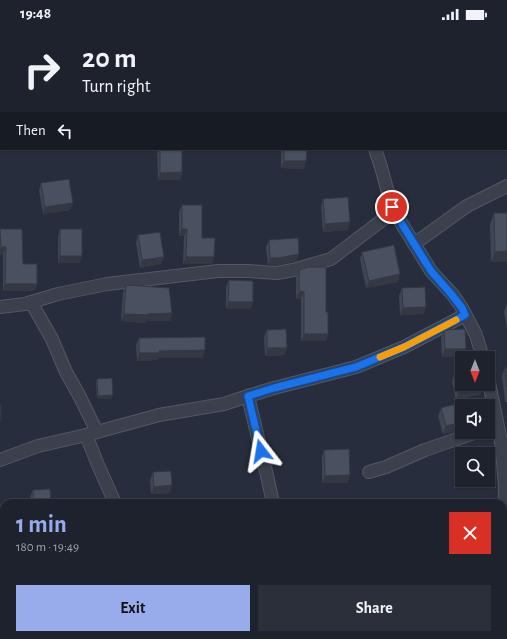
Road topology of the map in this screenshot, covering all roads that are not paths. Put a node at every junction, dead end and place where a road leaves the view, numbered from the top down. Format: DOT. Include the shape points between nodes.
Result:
graph roads {
  1 [pos="375,150"];
  2 [pos="507,186"];
  3 [pos="394,211"];
  4 [pos="414,244"];
  5 [pos="31,302"];
  6 [pos="0,307"];
  7 [pos="465,315"];
  8 [pos="481,351"];
  9 [pos="248,396"];
  10 [pos="495,430"];
  11 [pos="92,433"];
  12 [pos="457,439"];
  13 [pos="0,460"];
  14 [pos="369,472"];
  15 [pos="113,499"];
  16 [pos="272,499"];
  17 [pos="505,499"];
  1 -- 3 [label="street"];
  2 -- 4 [label="street" via="467,206"];
  3 -- 4 [label="street"];
  3 -- 5 [label="street" via="331,259 293,270 277,273 218,272 108,284"];
  4 -- 7 [label="street"];
  5 -- 6 [label="street"];
  5 -- 11 [label="street" via="80,397"];
  7 -- 8 [label="street" via="476,334"];
  7 -- 9 [label="street" via="404,347 356,367"];
  9 -- 11 [label="street" via="224,404 159,415"];
  9 -- 16 [label="street"];
  10 -- 17 [label="street" via="501,441"];
  11 -- 13 [label="street" via="38,446"];
  11 -- 15 [label="street" via="98,465"];
  12 -- 14 [label="street"];
}
